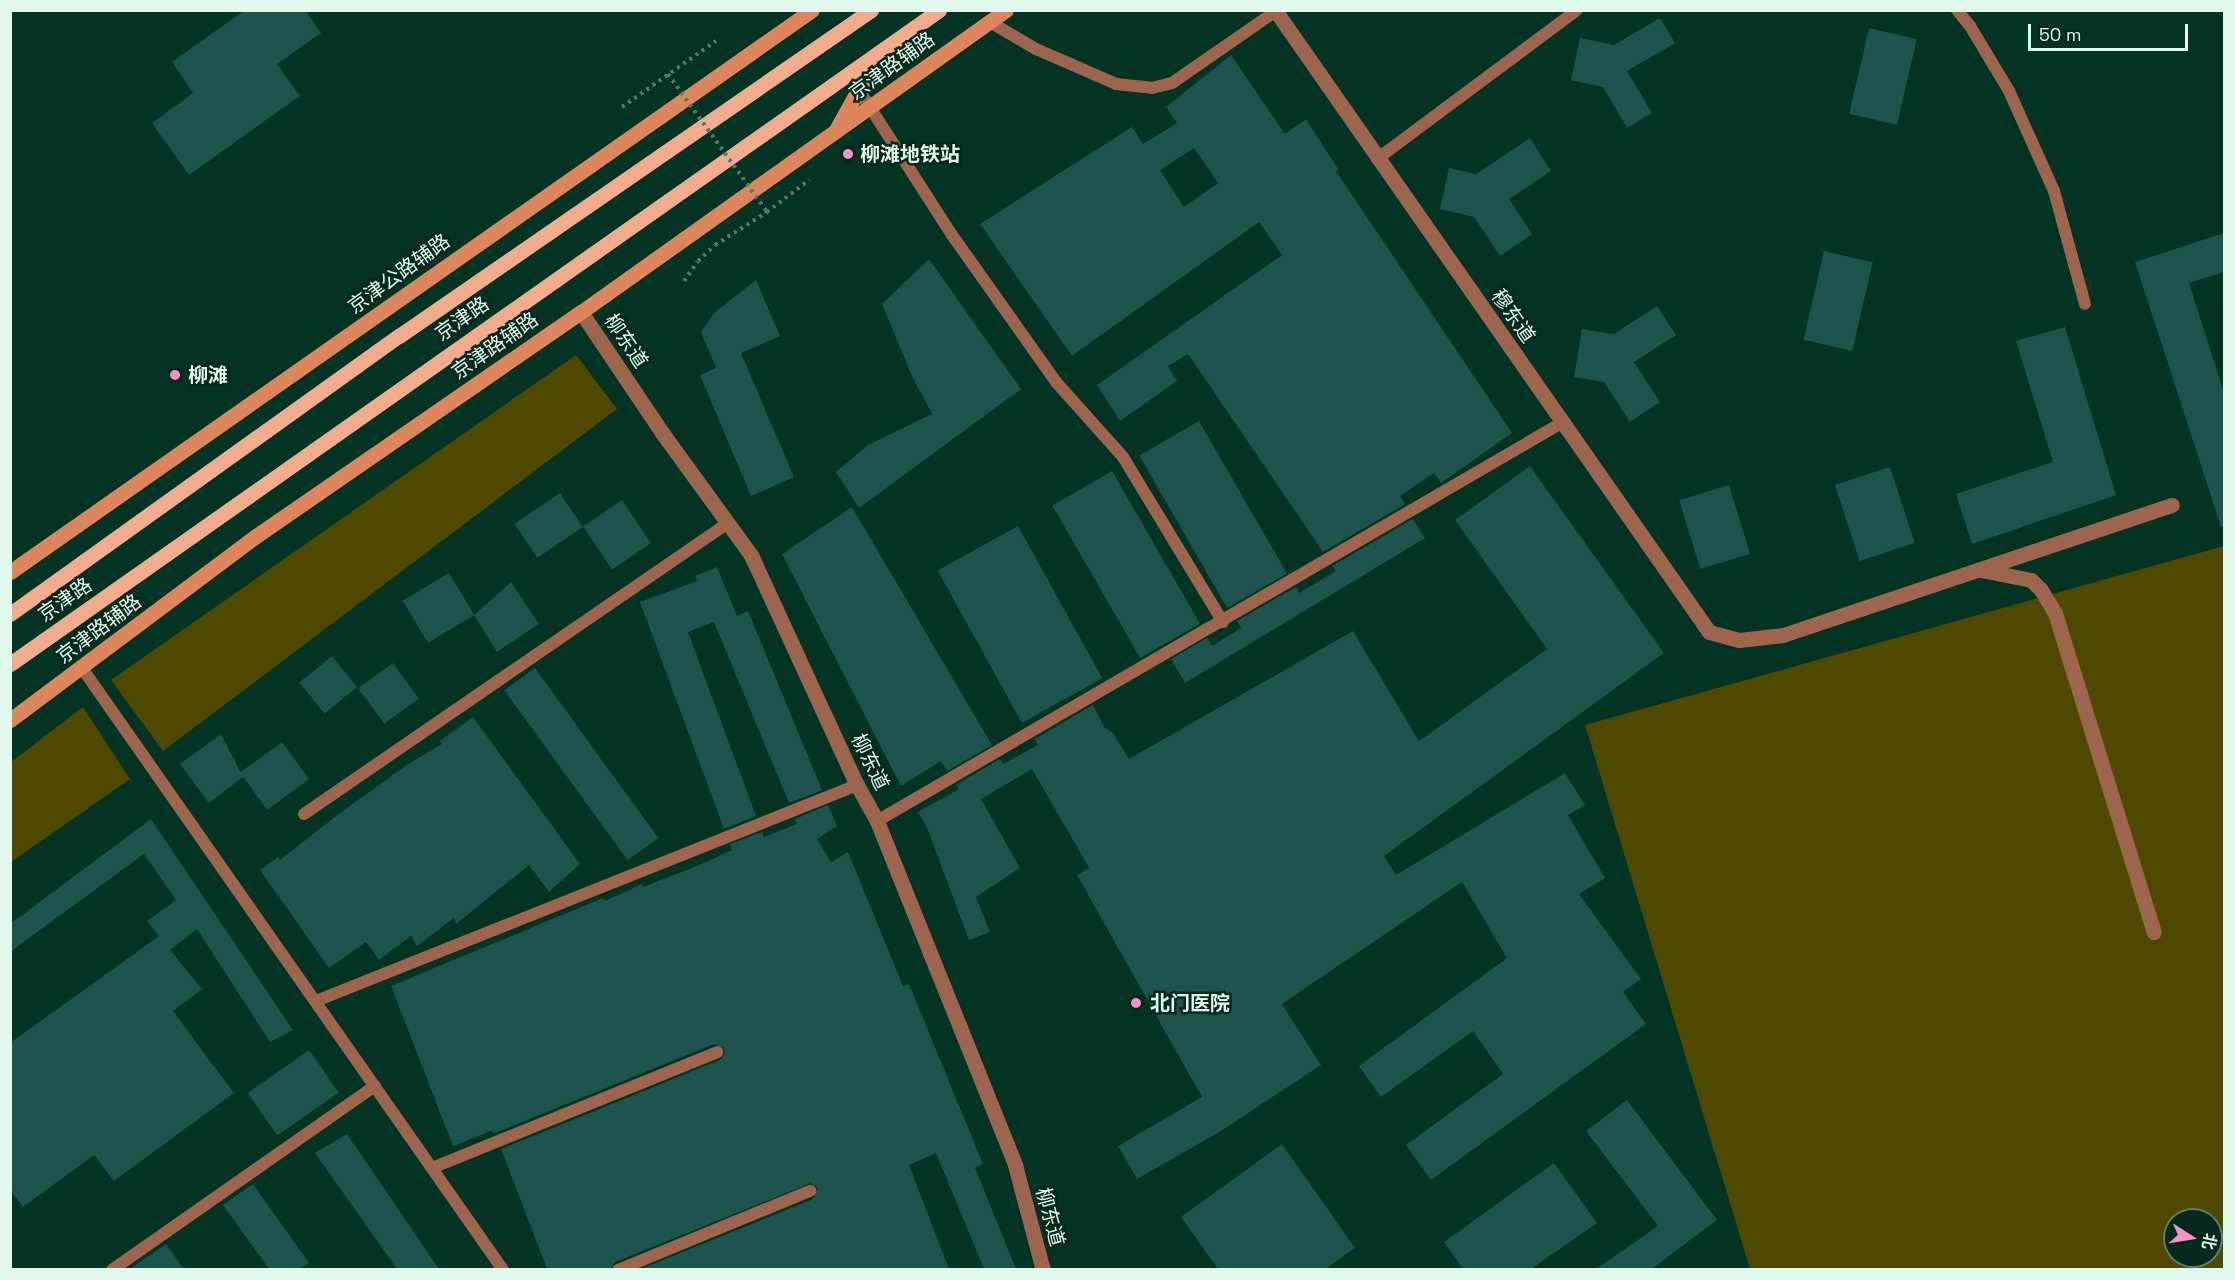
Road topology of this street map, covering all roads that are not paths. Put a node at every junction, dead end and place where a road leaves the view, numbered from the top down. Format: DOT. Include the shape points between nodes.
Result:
graph roads {
  1 [pos="812,10"];
  2 [pos="939,10"];
  3 [pos="1006,10"];
  4 [pos="1577,10"];
  5 [pos="1957,10"];
  6 [pos="868,11"];
  7 [pos="1276,11"];
  8 [pos="990,22"];
  9 [pos="877,56"];
  10 [pos="849,75"];
  11 [pos="858,89"];
  12 [pos="869,108"];
  13 [pos="835,133"];
  14 [pos="1377,159"];
  15 [pos="2085,304"];
  16 [pos="581,312"];
  17 [pos="1563,422"];
  18 [pos="2172,505"];
  19 [pos="728,523"];
  20 [pos="1978,570"];
  21 [pos="10,572"];
  22 [pos="10,614"];
  23 [pos="1223,622"];
  24 [pos="10,664"];
  25 [pos="82,668"];
  26 [pos="10,720"];
  27 [pos="857,785"];
  28 [pos="304,814"];
  29 [pos="877,821"];
  30 [pos="2154,932"];
  31 [pos="316,1001"];
  32 [pos="717,1052"];
  33 [pos="375,1086"];
  34 [pos="432,1168"];
  35 [pos="810,1191"];
  36 [pos="112,1269"];
  37 [pos="503,1269"];
  38 [pos="618,1269"];
  39 [pos="1043,1269"];
  1 -- 21 [label="street, 京津公路辅路"];
  2 -- 9 [label="main road, 京津路"];
  3 -- 8 [label="street, 京津路辅路"];
  4 -- 14 [label="lane"];
  5 -- 15 [label="lane" via="2009,91 2054,191"];
  6 -- 22 [label="main road, 京津路" via="408,329"];
  7 -- 8 [label="lane" via="1172,83 1152,88 1116,84 1036,49"];
  7 -- 14 [label="street, 穆东道"];
  8 -- 12 [label="street, 京津路辅路"];
  9 -- 10 [label="main road, 京津路"];
  9 -- 11 [label="street"];
  10 -- 11 [label="lane"];
  10 -- 24 [label="main road, 京津路"];
  11 -- 12 [label="lane"];
  11 -- 13 [label="street"];
  12 -- 13 [label="street, 京津路辅路"];
  12 -- 23 [label="lane" via="952,235 1056,382 1123,457"];
  13 -- 16 [label="street, 京津路辅路"];
  14 -- 17 [label="street, 穆东道"];
  16 -- 19 [label="street, 柳东道"];
  16 -- 25 [label="street, 京津路辅路" via="256,536"];
  17 -- 20 [label="street, 穆东道" via="1709,632 1724,638 1784,634"];
  17 -- 23 [label="lane"];
  18 -- 20 [label="street"];
  19 -- 27 [label="street, 柳东道" via="751,555"];
  19 -- 28 [label="lane"];
  20 -- 30 [label="street" via="2031,580 2055,613"];
  23 -- 29 [label="lane"];
  25 -- 26 [label="street, 京津路辅路"];
  25 -- 31 [label="lane"];
  27 -- 29 [label="street, 柳东道"];
  27 -- 31 [label="lane"];
  29 -- 39 [label="street, 柳东道" via="1015,1165"];
  31 -- 33 [label="lane"];
  32 -- 34 [label="lane"];
  33 -- 34 [label="lane"];
  33 -- 36 [label="lane"];
  34 -- 37 [label="lane"];
  35 -- 38 [label="lane"];
}
